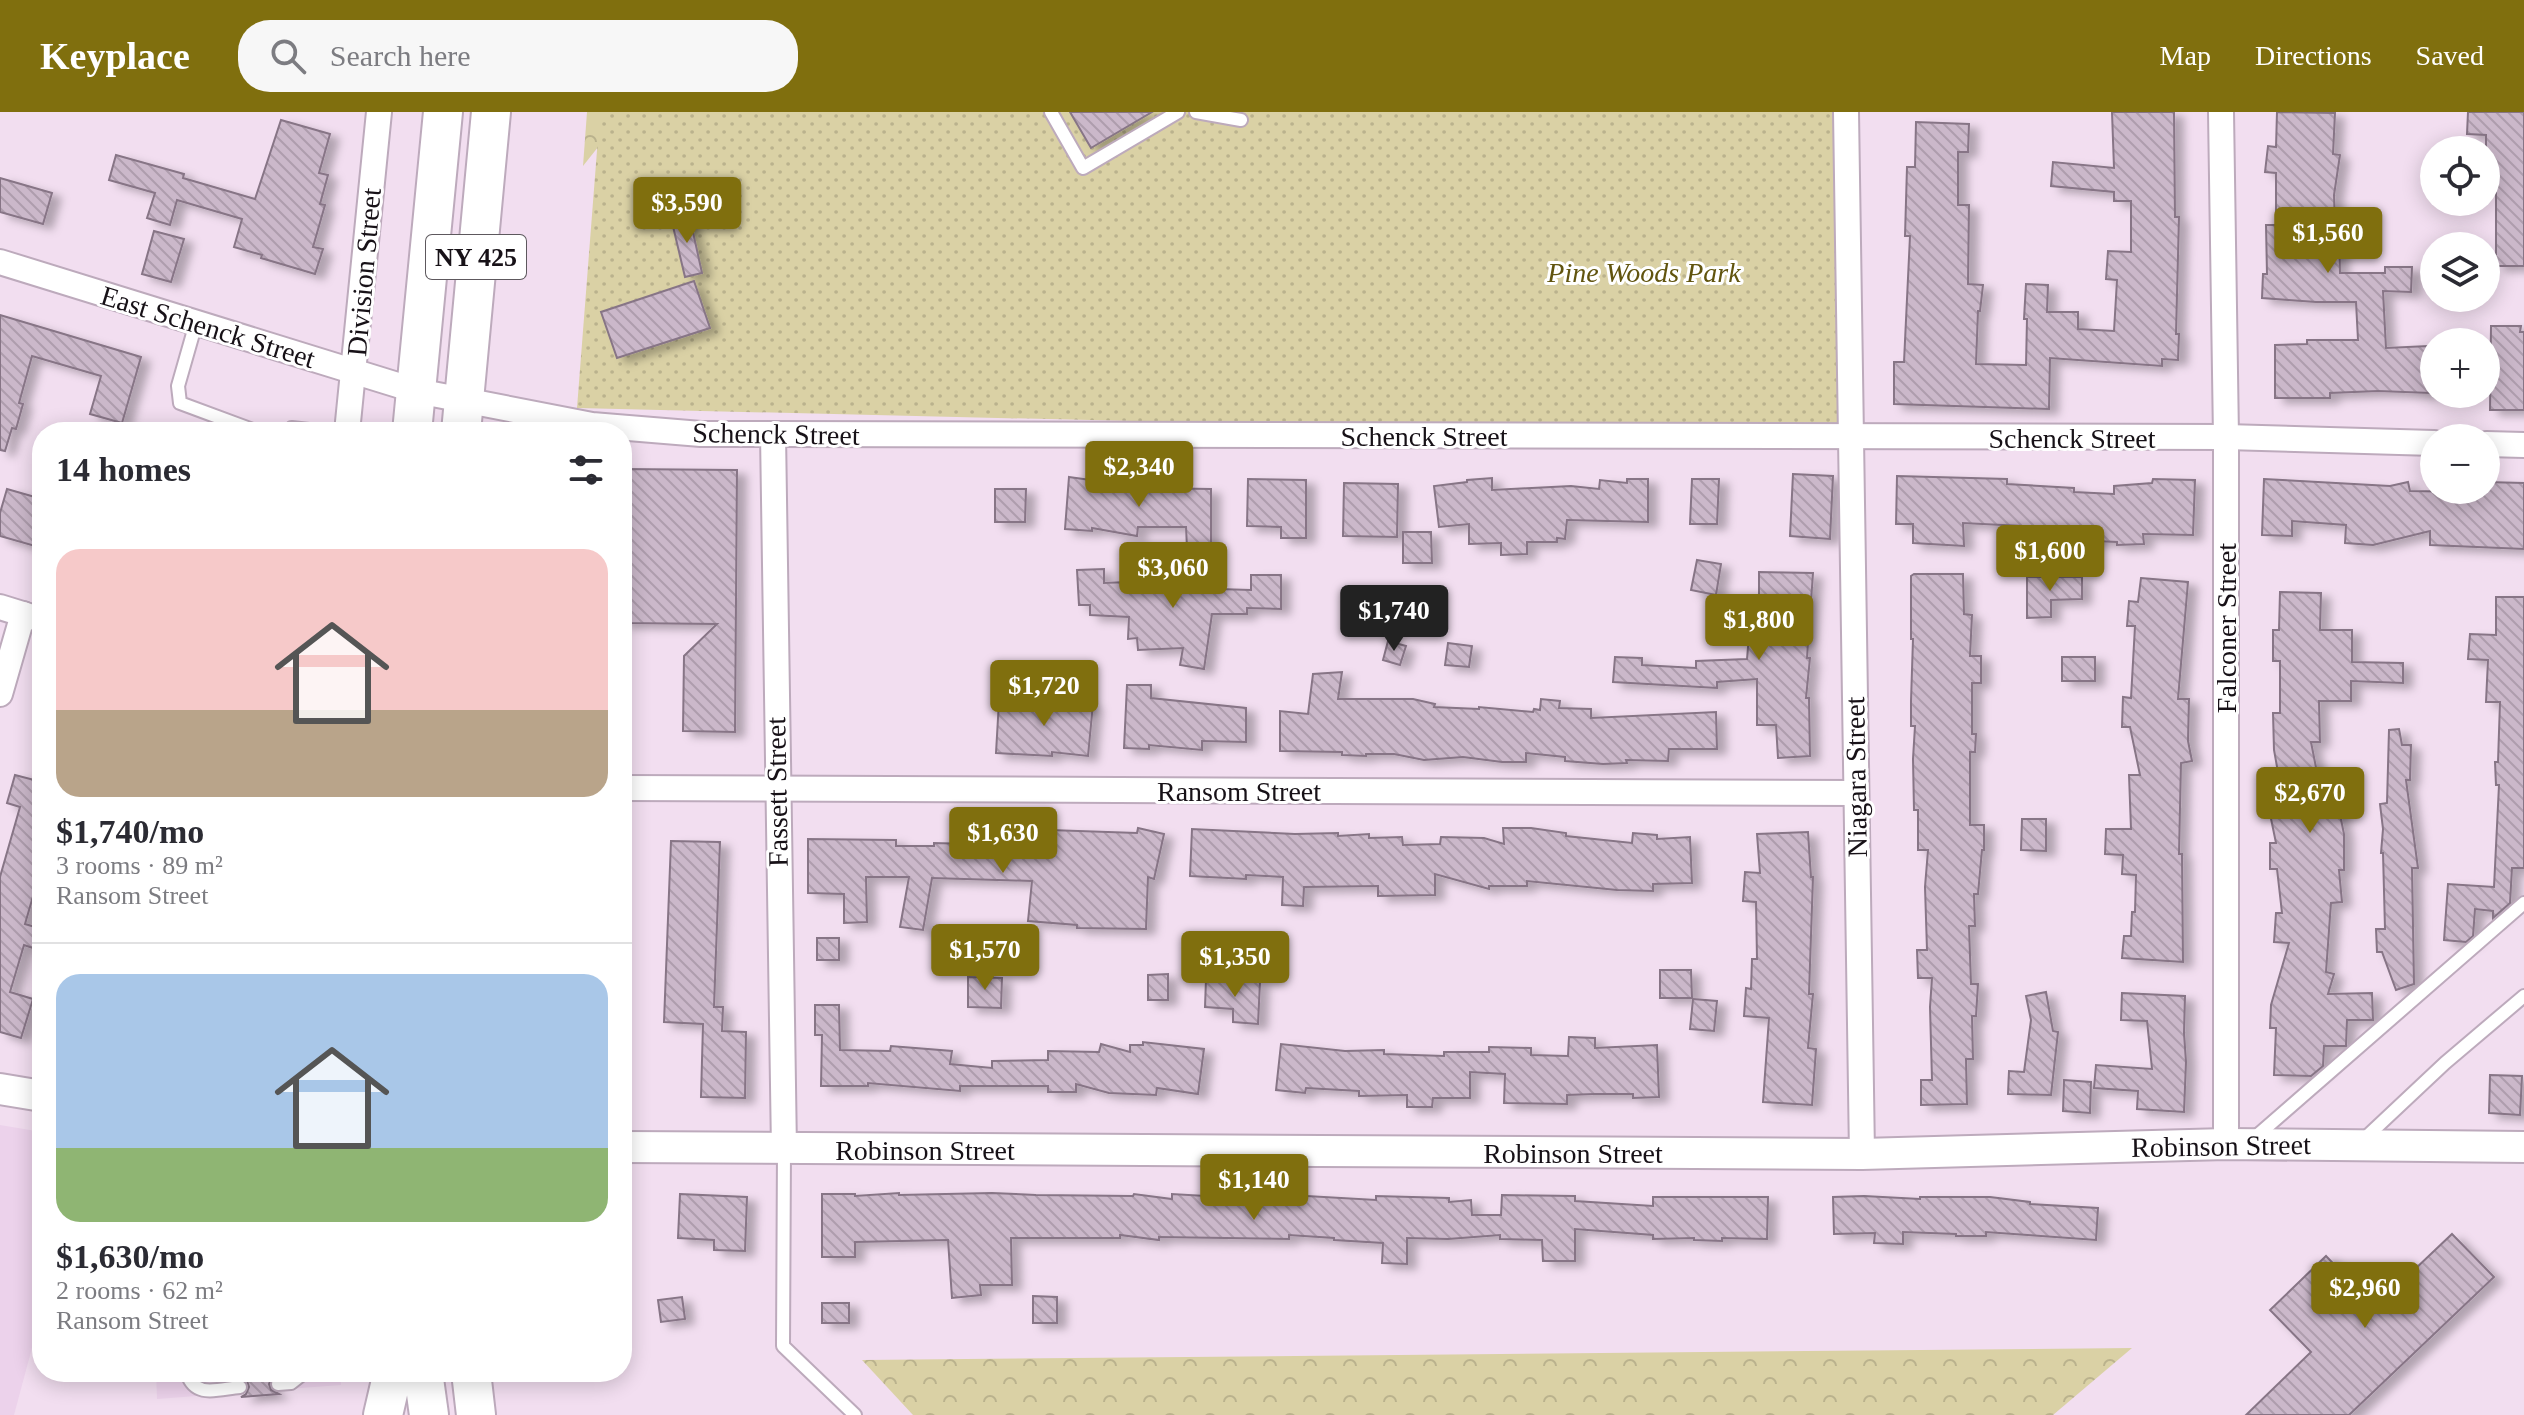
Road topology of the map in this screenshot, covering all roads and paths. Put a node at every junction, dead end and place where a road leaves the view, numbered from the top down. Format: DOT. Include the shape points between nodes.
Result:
graph roads {
  1 [pos="379,112"];
  2 [pos="443,112"];
  3 [pos="491,112"];
  4 [pos="1051,112"];
  5 [pos="1178,112"];
  6 [pos="1196,112"];
  7 [pos="1846,112"];
  8 [pos="2221,112"];
  9 [pos="1241,120"];
  10 [pos="0,262"];
  11 [pos="196,323"];
  12 [pos="355,371"];
  13 [pos="417,391"];
  14 [pos="462,417"];
  15 [pos="231,422"];
  16 [pos="348,422"];
  17 [pos="413,422"];
  18 [pos="573,422"];
  19 [pos="632,429"];
  20 [pos="773,434"];
  21 [pos="2226,437"];
  22 [pos="1851,438"];
  23 [pos="2420,443"];
  24 [pos="2500,444"];
  25 [pos="2524,445"];
  26 [pos="22,613"];
  27 [pos="0,694"];
  28 [pos="632,788"];
  29 [pos="777,790"];
  30 [pos="1856,793"];
  31 [pos="2524,903"];
  32 [pos="2524,996"];
  33 [pos="0,1089"];
  34 [pos="32,1094"];
  35 [pos="2237,1144"];
  36 [pos="2358,1145"];
  37 [pos="632,1147"];
  38 [pos="2524,1147"];
  39 [pos="784,1150"];
  40 [pos="1862,1154"];
  41 [pos="190,1382"];
  42 [pos="292,1382"];
  43 [pos="377,1382"];
  44 [pos="390,1382"];
  45 [pos="424,1382"];
  46 [pos="472,1382"];
  47 [pos="278,1384"];
  48 [pos="240,1387"];
  49 [pos="381,1415"];
  50 [pos="429,1415"];
  51 [pos="476,1415"];
  52 [pos="855,1415"];
  1 -- 12 [label="street, Division Street"];
  2 -- 13 [label="main road, NY 425"];
  3 -- 14 [label="main road, NY 425"];
  4 -- 5 [label="lane" via="1083,168"];
  6 -- 9 [label="lane"];
  7 -- 22 [label="street, Niagara Street"];
  8 -- 21 [label="street, Falconer Street"];
  10 -- 11 [label="street, East Schenck Street"];
  11 -- 12 [label="street, East Schenck Street"];
  11 -- 15 [label="lane" via="178,386 180,403"];
  12 -- 13 [label="street, East Schenck Street"];
  12 -- 16 [label="street, Division Street"];
  13 -- 14 [label="street, Schenck Street"];
  13 -- 17 [label="main road, NY 425"];
  14 -- 18 [label="street, Schenck Street"];
  19 -- 20 [label="street, Schenck Street"];
  20 -- 22 [label="street, Schenck Street"];
  20 -- 29 [label="street, Fassett Street"];
  21 -- 22 [label="street, Schenck Street"];
  21 -- 23 [label="street, Schenck Street"];
  21 -- 35 [label="street, Falconer Street"];
  22 -- 30 [label="street, Niagara Street"];
  24 -- 25 [label="street"];
  26 -- 27 [label="street"];
  28 -- 29 [label="street, Ransom Street"];
  29 -- 30 [label="street, Ransom Street"];
  29 -- 39 [label="street, Fassett Street"];
  30 -- 40 [label="street, Niagara Street"];
  31 -- 35 [label="lane"];
  32 -- 36 [label="lane"];
  33 -- 34 [label="street"];
  35 -- 36 [label="street, Robinson Street"];
  35 -- 40 [label="street, Robinson Street"];
  36 -- 38 [label="street, Robinson Street"];
  37 -- 39 [label="street, Robinson Street"];
  39 -- 40 [label="street, Robinson Street"];
  39 -- 52 [label="lane" via="783,1346"];
  41 -- 48 [label="lane" via="201,1390"];
  42 -- 47 [label="lane"];
  43 -- 49 [label="street"];
  44 -- 49 [label="main road"];
  45 -- 50 [label="main road"];
  46 -- 51 [label="main road"];
}
